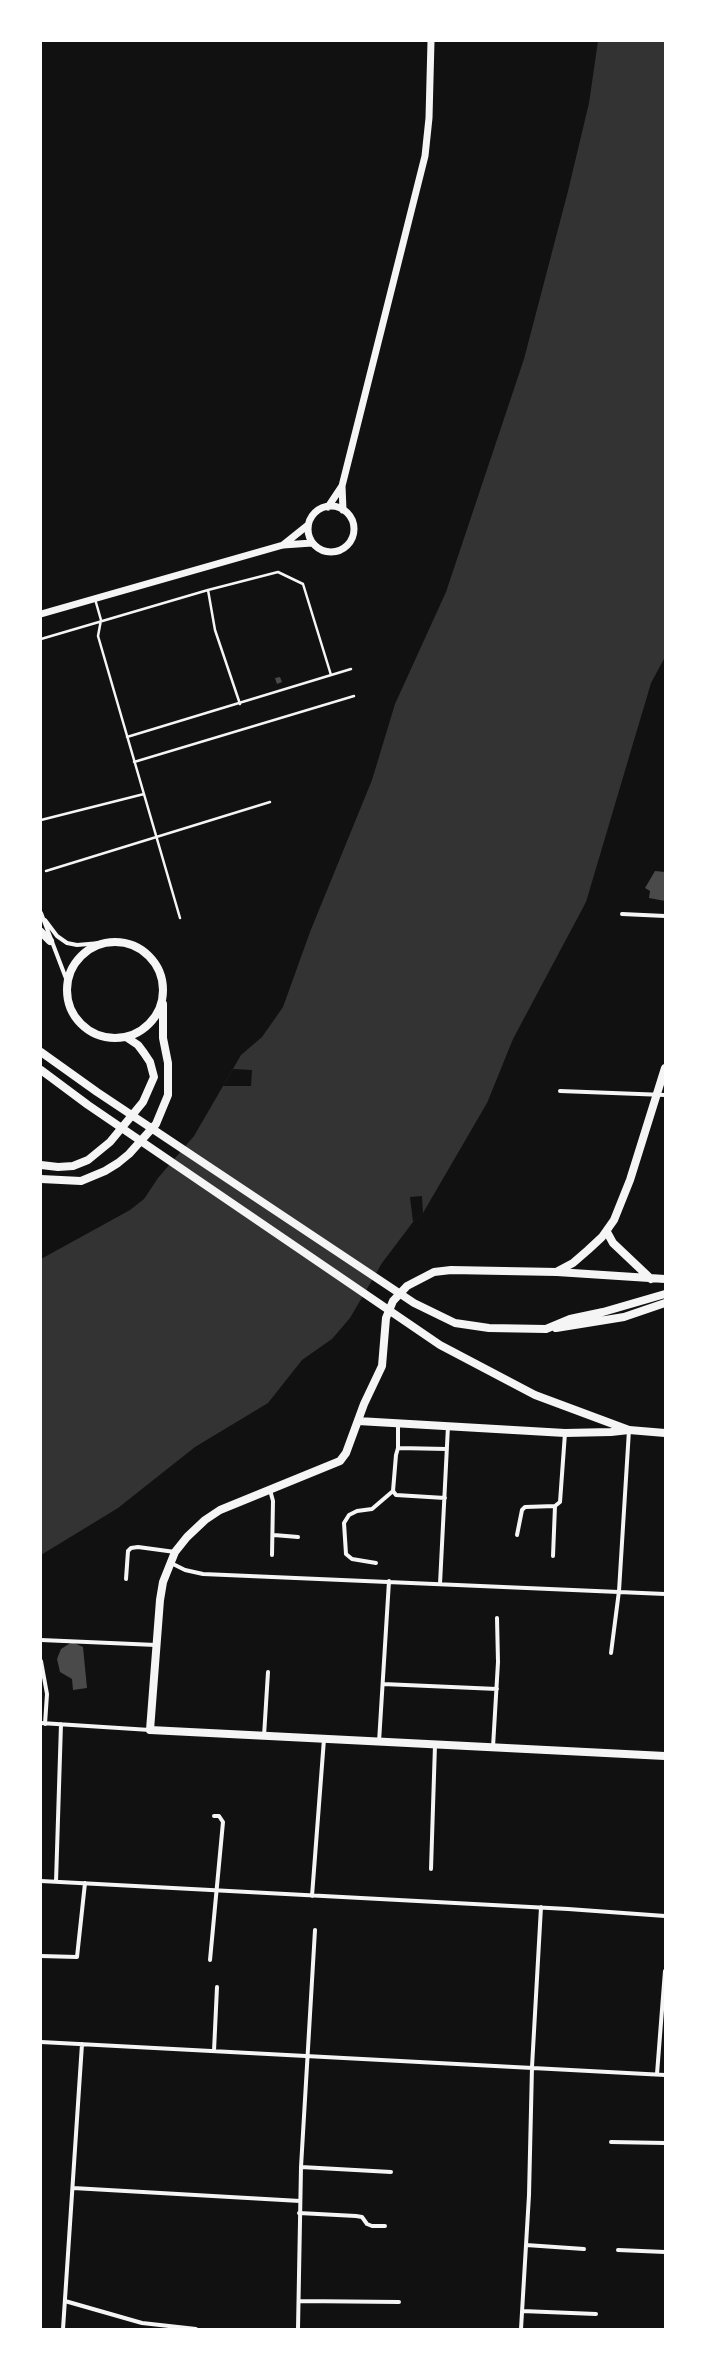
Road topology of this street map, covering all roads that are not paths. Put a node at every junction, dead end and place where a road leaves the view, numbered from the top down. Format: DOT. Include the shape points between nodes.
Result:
graph roads {
  1 [pos="431,41"];
  2 [pos="342,486"];
  3 [pos="328,507"];
  4 [pos="343,510"];
  5 [pos="308,525"];
  6 [pos="312,543"];
  7 [pos="283,545"];
  8 [pos="208,590"];
  9 [pos="94,599"];
  10 [pos="41,614"];
  11 [pos="101,620"];
  12 [pos="41,639"];
  13 [pos="351,669"];
  14 [pos="331,675"];
  15 [pos="354,696"];
  16 [pos="240,704"];
  17 [pos="127,737"];
  18 [pos="134,762"];
  19 [pos="144,794"];
  20 [pos="270,802"];
  21 [pos="41,820"];
  22 [pos="155,837"];
  23 [pos="46,871"];
  24 [pos="622,914"];
  25 [pos="41,915"];
  26 [pos="665,916"];
  27 [pos="180,918"];
  28 [pos="41,932"];
  29 [pos="50,941"];
  30 [pos="100,944"];
  31 [pos="67,981"];
  32 [pos="163,1001"];
  33 [pos="126,1037"];
  34 [pos="41,1052"];
  35 [pos="665,1068"];
  36 [pos="41,1070"];
  37 [pos="560,1091"];
  38 [pos="656,1094"];
  39 [pos="665,1095"];
  40 [pos="41,1165"];
  41 [pos="41,1179"];
  42 [pos="607,1232"];
  43 [pos="557,1272"];
  44 [pos="651,1279"];
  45 [pos="665,1279"];
  46 [pos="665,1294"];
  47 [pos="665,1302"];
  48 [pos="546,1329"];
  49 [pos="358,1422"];
  50 [pos="398,1423"];
  51 [pos="448,1425"];
  52 [pos="629,1430"];
  53 [pos="565,1433"];
  54 [pos="665,1433"];
  55 [pos="398,1448"];
  56 [pos="447,1449"];
  57 [pos="270,1490"];
  58 [pos="393,1491"];
  59 [pos="444,1498"];
  60 [pos="556,1506"];
  61 [pos="274,1535"];
  62 [pos="517,1535"];
  63 [pos="298,1537"];
  64 [pos="175,1552"];
  65 [pos="272,1555"];
  66 [pos="553,1556"];
  67 [pos="170,1563"];
  68 [pos="376,1563"];
  69 [pos="126,1579"];
  70 [pos="389,1581"];
  71 [pos="440,1584"];
  72 [pos="619,1591"];
  73 [pos="665,1594"];
  74 [pos="497,1618"];
  75 [pos="41,1640"];
  76 [pos="156,1645"];
  77 [pos="611,1653"];
  78 [pos="41,1661"];
  79 [pos="268,1672"];
  80 [pos="383,1684"];
  81 [pos="497,1689"];
  82 [pos="43,1724"];
  83 [pos="61,1724"];
  84 [pos="150,1730"];
  85 [pos="264,1736"];
  86 [pos="324,1739"];
  87 [pos="379,1742"];
  88 [pos="435,1746"];
  89 [pos="493,1747"];
  90 [pos="665,1756"];
  91 [pos="214,1816"];
  92 [pos="431,1869"];
  93 [pos="41,1881"];
  94 [pos="56,1882"];
  95 [pos="84,1883"];
  96 [pos="217,1892"];
  97 [pos="312,1896"];
  98 [pos="541,1907"];
  99 [pos="665,1916"];
  100 [pos="315,1930"];
  101 [pos="41,1956"];
  102 [pos="210,1960"];
  103 [pos="665,1971"];
  104 [pos="217,1987"];
  105 [pos="41,2042"];
  106 [pos="82,2044"];
  107 [pos="214,2051"];
  108 [pos="308,2056"];
  109 [pos="532,2067"];
  110 [pos="657,2074"];
  111 [pos="665,2075"];
  112 [pos="611,2142"];
  113 [pos="665,2144"];
  114 [pos="301,2167"];
  115 [pos="391,2172"];
  116 [pos="74,2188"];
  117 [pos="300,2201"];
  118 [pos="300,2213"];
  119 [pos="385,2226"];
  120 [pos="526,2245"];
  121 [pos="584,2249"];
  122 [pos="618,2250"];
  123 [pos="665,2252"];
  124 [pos="65,2301"];
  125 [pos="299,2301"];
  126 [pos="399,2302"];
  127 [pos="522,2311"];
  128 [pos="596,2314"];
  129 [pos="63,2329"];
  130 [pos="196,2329"];
  131 [pos="298,2329"];
  132 [pos="521,2329"];
  1 -- 2 [label="street" via="425,156"];
  2 -- 3 [label="street"];
  2 -- 4 [label="street"];
  3 -- 4 [label="street"];
  3 -- 5 [label="street" via="315,513"];
  4 -- 6 [label="street" via="352,520 354,527 351,542 346,548 326,552"];
  5 -- 6 [label="street"];
  5 -- 7 [label="street"];
  6 -- 7 [label="street"];
  7 -- 9 [label="street"];
  8 -- 11 [label="lane"];
  8 -- 14 [label="lane" via="278,572 303,584"];
  8 -- 16 [label="lane" via="215,630"];
  9 -- 10 [label="street"];
  9 -- 11 [label="lane"];
  11 -- 12 [label="lane"];
  11 -- 17 [label="lane" via="98,636"];
  13 -- 14 [label="lane"];
  14 -- 16 [label="lane"];
  15 -- 18 [label="lane"];
  16 -- 17 [label="lane"];
  17 -- 18 [label="lane"];
  18 -- 19 [label="lane"];
  19 -- 21 [label="lane"];
  19 -- 22 [label="lane"];
  20 -- 22 [label="lane"];
  22 -- 23 [label="lane"];
  22 -- 27 [label="lane"];
  24 -- 26 [label="street"];
  25 -- 29 [label="street"];
  25 -- 30 [label="street" via="57,936 67,943"];
  28 -- 29 [label="main road"];
  29 -- 31 [label="street"];
  30 -- 31 [label="main road" via="78,957"];
  30 -- 32 [label="main road" via="121,942 139,947 146,952 161,973"];
  31 -- 33 [label="main road" via="71,1010 81,1024 106,1038"];
  32 -- 33 [label="main road" via="150,1024"];
  32 -- 41 [label="main road" via="168,1095 156,1124 124,1158 105,1171 81,1181"];
  33 -- 40 [label="main road" via="144,1053 150,1062 154,1077 143,1102 110,1142 88,1160 73,1166"];
  34 -- 48 [label="main road" via="414,1303 455,1323 489,1328"];
  35 -- 38 [label="main road"];
  36 -- 52 [label="main road" via="88,1105 440,1345 534,1395"];
  37 -- 38 [label="street"];
  38 -- 39 [label="street"];
  38 -- 42 [label="main road" via="630,1180"];
  42 -- 43 [label="main road" via="573,1263"];
  42 -- 44 [label="main road" via="613,1244"];
  43 -- 44 [label="main road"];
  43 -- 49 [label="main road" via="451,1270 434,1272 407,1286 393,1301 386,1318 382,1366"];
  44 -- 45 [label="main road"];
  46 -- 48 [label="main road" via="570,1319"];
  47 -- 48 [label="main road" via="624,1317"];
  49 -- 50 [label="main road"];
  49 -- 57 [label="main road" via="346,1453 340,1461"];
  50 -- 51 [label="main road"];
  50 -- 55 [label="street"];
  51 -- 53 [label="main road"];
  51 -- 56 [label="street"];
  52 -- 53 [label="main road"];
  52 -- 54 [label="main road"];
  52 -- 72 [label="street"];
  53 -- 60 [label="street" via="560,1502"];
  55 -- 56 [label="street"];
  55 -- 58 [label="street"];
  56 -- 59 [label="street"];
  57 -- 61 [label="street" via="273,1501"];
  57 -- 64 [label="main road" via="227,1507 205,1520"];
  58 -- 59 [label="street" via="396,1495"];
  58 -- 68 [label="street" via="372,1509 356,1511 349,1515 344,1523 346,1554 352,1559"];
  59 -- 71 [label="street"];
  60 -- 62 [label="street" via="525,1507 522,1510"];
  60 -- 66 [label="street"];
  61 -- 63 [label="street"];
  61 -- 65 [label="street"];
  64 -- 67 [label="main road"];
  64 -- 69 [label="street" via="131,1548 128,1551"];
  67 -- 70 [label="street" via="203,1574"];
  67 -- 76 [label="main road" via="163,1582"];
  70 -- 71 [label="street"];
  70 -- 80 [label="street"];
  71 -- 72 [label="street"];
  72 -- 73 [label="street"];
  72 -- 77 [label="street"];
  74 -- 81 [label="street"];
  75 -- 76 [label="street"];
  76 -- 84 [label="main road"];
  78 -- 82 [label="street" via="47,1694"];
  79 -- 85 [label="street"];
  80 -- 81 [label="street"];
  80 -- 87 [label="street"];
  81 -- 89 [label="street"];
  82 -- 83 [label="street"];
  83 -- 84 [label="street"];
  83 -- 94 [label="street"];
  84 -- 85 [label="main road"];
  85 -- 86 [label="main road"];
  86 -- 87 [label="main road"];
  86 -- 97 [label="street"];
  87 -- 88 [label="main road"];
  88 -- 89 [label="main road"];
  88 -- 92 [label="street"];
  89 -- 90 [label="main road"];
  91 -- 96 [label="street" via="219,1816 222,1822"];
  93 -- 94 [label="street"];
  94 -- 95 [label="street"];
  95 -- 96 [label="street"];
  95 -- 101 [label="street" via="77,1957"];
  96 -- 97 [label="street"];
  96 -- 102 [label="street"];
  97 -- 98 [label="street"];
  98 -- 99 [label="street"];
  98 -- 109 [label="street"];
  100 -- 108 [label="street"];
  103 -- 110 [label="street"];
  104 -- 107 [label="street"];
  105 -- 106 [label="street"];
  106 -- 107 [label="street"];
  106 -- 116 [label="street"];
  107 -- 108 [label="street"];
  108 -- 109 [label="street"];
  108 -- 114 [label="street"];
  109 -- 110 [label="street"];
  109 -- 120 [label="street"];
  110 -- 111 [label="street"];
  112 -- 113 [label="street"];
  114 -- 115 [label="street"];
  114 -- 117 [label="street"];
  116 -- 117 [label="street"];
  116 -- 124 [label="street"];
  117 -- 118 [label="street"];
  118 -- 119 [label="street" via="356,2216 362,2217 372,2226"];
  118 -- 125 [label="street"];
  120 -- 121 [label="street"];
  120 -- 127 [label="street"];
  122 -- 123 [label="street"];
  124 -- 129 [label="street"];
  124 -- 130 [label="street" via="142,2323"];
  125 -- 126 [label="street"];
  125 -- 131 [label="street"];
  127 -- 128 [label="street"];
  127 -- 132 [label="street"];
}
